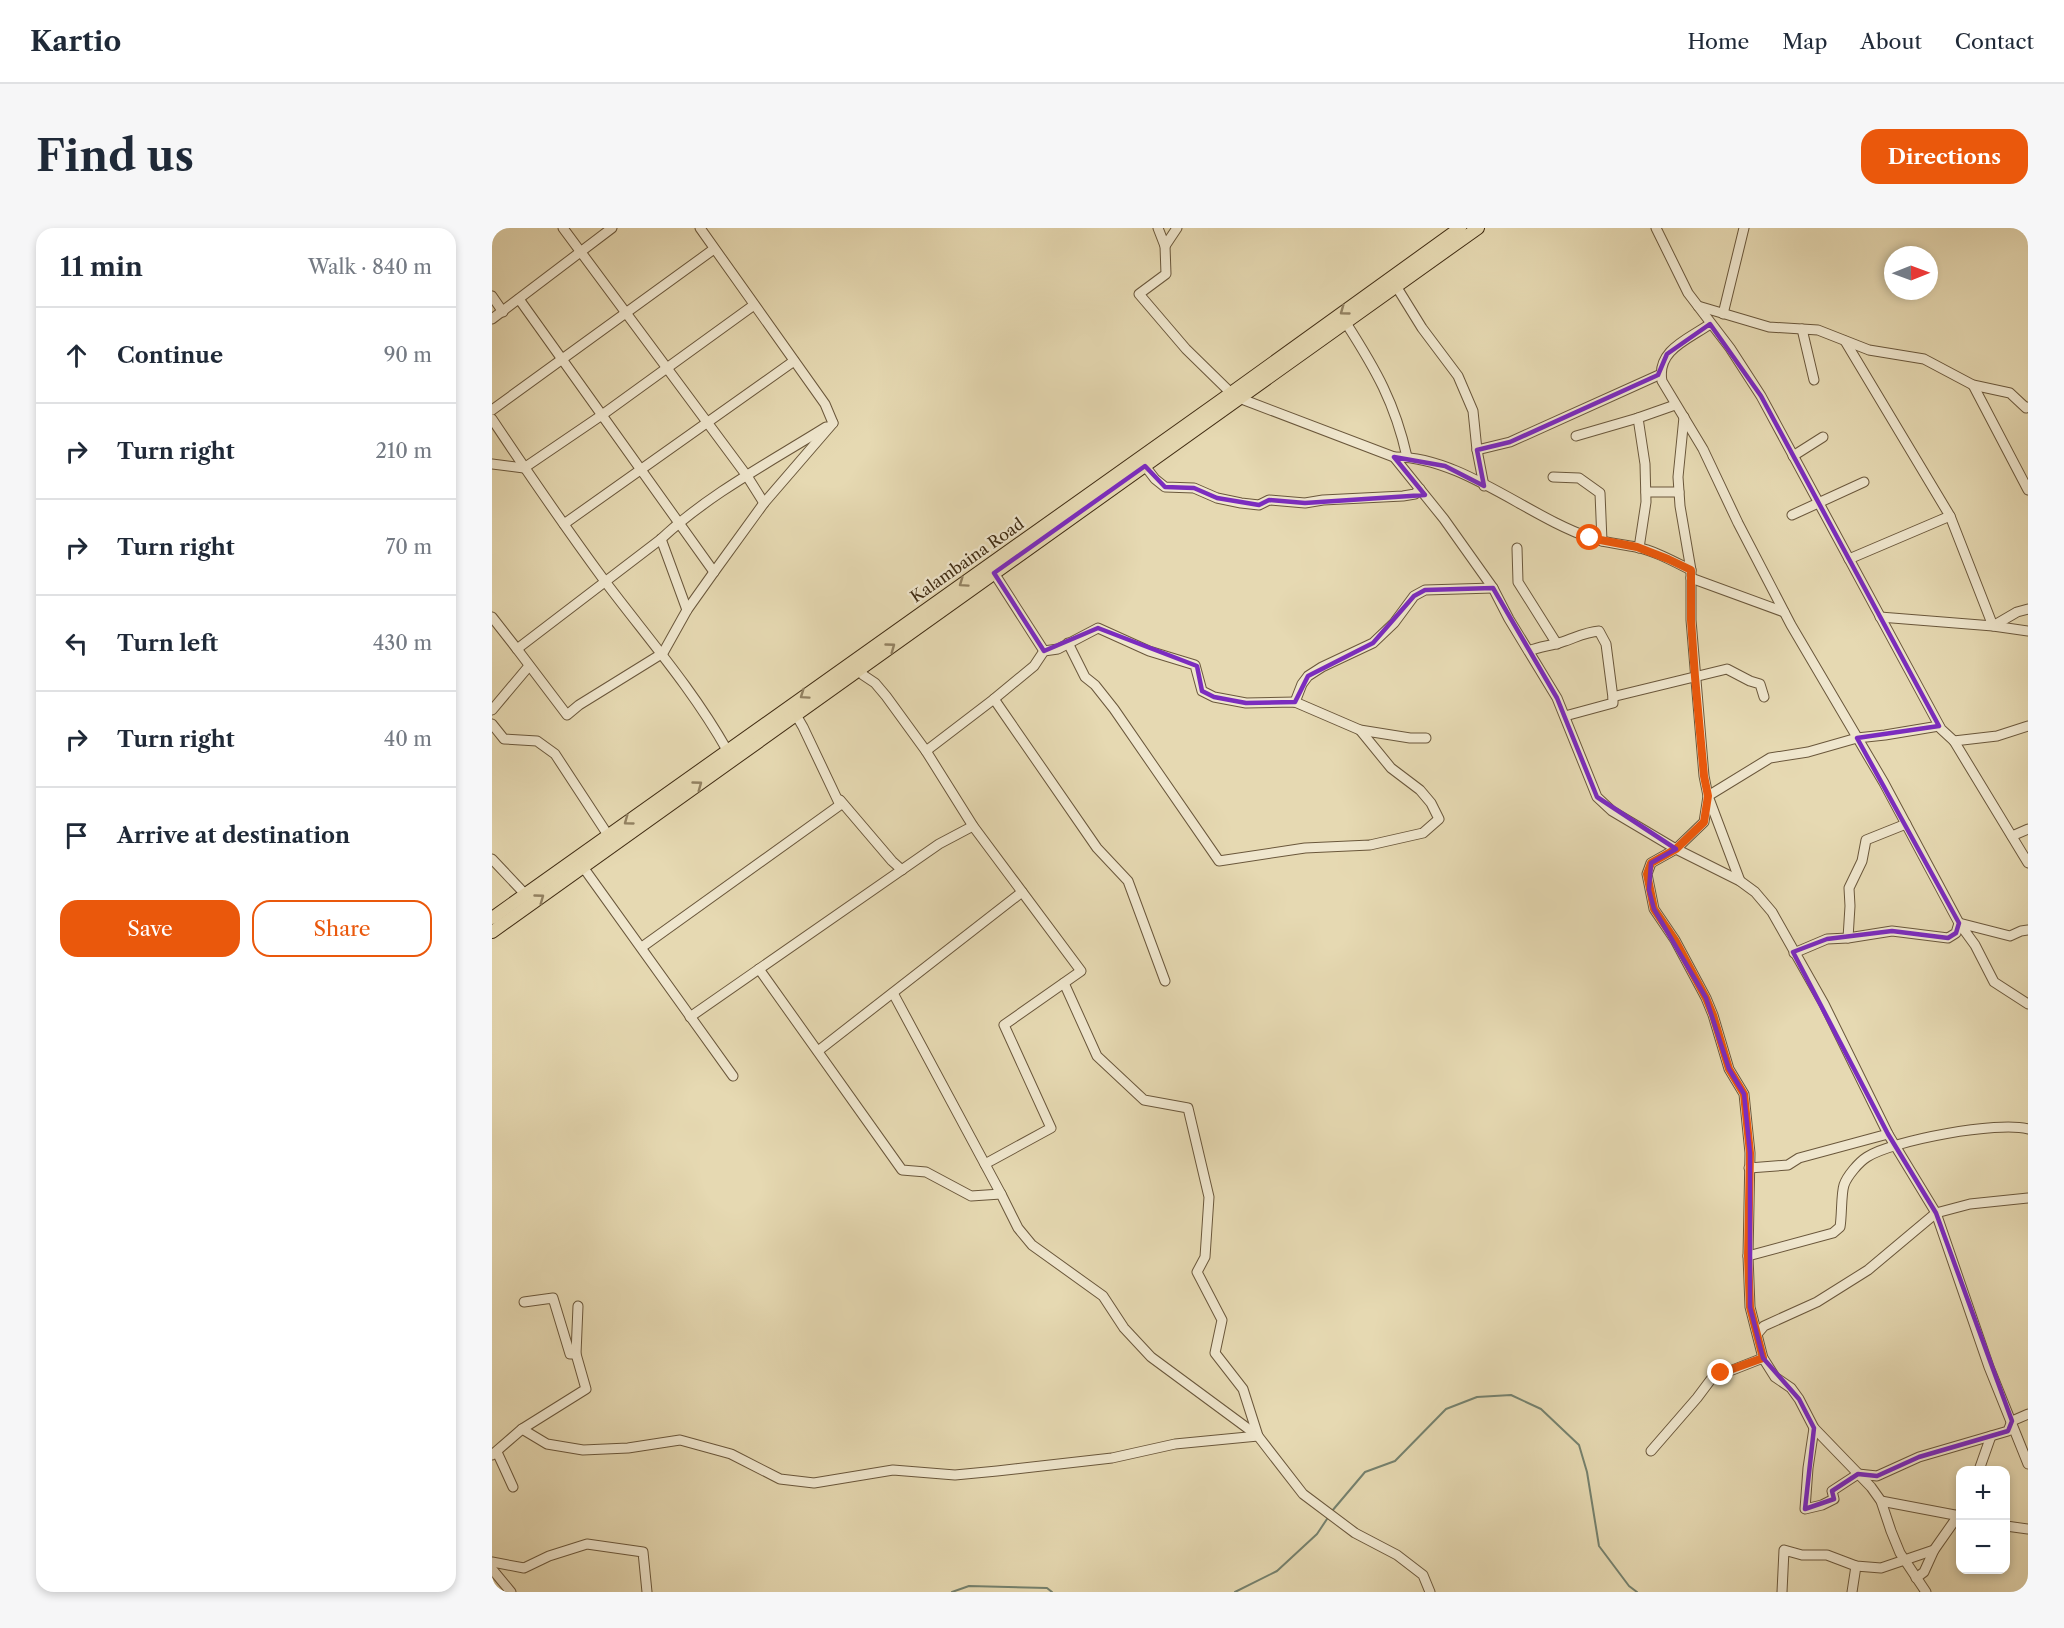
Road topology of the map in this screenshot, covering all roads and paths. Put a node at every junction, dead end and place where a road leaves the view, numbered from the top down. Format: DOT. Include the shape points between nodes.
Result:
graph roads {
  1 [pos="563,228"];
  2 [pos="612,228"];
  3 [pos="700,228"];
  4 [pos="1158,228"];
  5 [pos="1177,228"];
  6 [pos="1460,228"];
  7 [pos="1478,228"];
  8 [pos="1656,228"];
  9 [pos="1744,228"];
  10 [pos="1165,246"];
  11 [pos="714,249"];
  12 [pos="580,252"];
  13 [pos="1396,286"];
  14 [pos="492,296"];
  15 [pos="519,299"];
  16 [pos="754,305"];
  17 [pos="1697,306"];
  18 [pos="503,312"];
  19 [pos="625,312"];
  20 [pos="1723,314"];
  21 [pos="492,319"];
  22 [pos="1347,323"];
  23 [pos="1710,324"];
  24 [pos="1802,329"];
  25 [pos="1845,341"];
  26 [pos="561,358"];
  27 [pos="794,361"];
  28 [pos="666,368"];
  29 [pos="1660,374"];
  30 [pos="1814,380"];
  31 [pos="1973,385"];
  32 [pos="1235,396"];
  33 [pos="1675,405"];
  34 [pos="2028,407"];
  35 [pos="492,410"];
  36 [pos="602,415"];
  37 [pos="1684,417"];
  38 [pos="1638,418"];
  39 [pos="492,419"];
  40 [pos="707,423"];
  41 [pos="833,423"];
  42 [pos="1576,436"];
  43 [pos="1823,437"];
  44 [pos="1477,450"];
  45 [pos="1793,456"];
  46 [pos="1394,457"];
  47 [pos="1407,457"];
  48 [pos="492,464"];
  49 [pos="1145,466"];
  50 [pos="524,468"];
  51 [pos="642,470"];
  52 [pos="747,476"];
  53 [pos="1553,477"];
  54 [pos="1864,482"];
  55 [pos="1484,486"];
  56 [pos="1420,489"];
  57 [pos="2028,490"];
  58 [pos="1646,492"];
  59 [pos="1679,492"];
  60 [pos="1818,502"];
  61 [pos="764,503"];
  62 [pos="1792,515"];
  63 [pos="1950,516"];
  64 [pos="679,522"];
  65 [pos="564,524"];
  66 [pos="661,539"];
  67 [pos="1602,541"];
  68 [pos="1517,548"];
  69 [pos="1639,548"];
  70 [pos="1849,559"];
  71 [pos="714,572"];
  72 [pos="994,573"];
  73 [pos="1691,574"];
  74 [pos="605,581"];
  75 [pos="1494,588"];
  76 [pos="2028,609"];
  77 [pos="687,610"];
  78 [pos="1784,612"];
  79 [pos="492,617"];
  80 [pos="1880,617"];
  81 [pos="1993,626"];
  82 [pos="2028,631"];
  83 [pos="1068,643"];
  84 [pos="1557,644"];
  85 [pos="517,649"];
  86 [pos="1044,651"];
  87 [pos="1529,651"];
  88 [pos="663,654"];
  89 [pos="529,666"];
  90 [pos="861,669"];
  91 [pos="1695,677"];
  92 [pos="1764,697"];
  93 [pos="1613,698"];
  94 [pos="994,699"];
  95 [pos="1295,702"];
  96 [pos="492,710"];
  97 [pos="796,715"];
  98 [pos="1565,716"];
  99 [pos="492,724"];
  100 [pos="1939,726"];
  101 [pos="2028,726"];
  102 [pos="1360,730"];
  103 [pos="1426,738"];
  104 [pos="1857,738"];
  105 [pos="1954,741"];
  106 [pos="727,750"];
  107 [pos="926,751"];
  108 [pos="1708,796"];
  109 [pos="840,801"];
  110 [pos="1906,824"];
  111 [pos="973,826"];
  112 [pos="2028,829"];
  113 [pos="608,835"];
  114 [pos="2012,836"];
  115 [pos="1676,849"];
  116 [pos="492,858"];
  117 [pos="2028,863"];
  118 [pos="583,867"];
  119 [pos="902,870"];
  120 [pos="1740,881"];
  121 [pos="1022,892"];
  122 [pos="525,894"];
  123 [pos="492,918"];
  124 [pos="1959,924"];
  125 [pos="2028,930"];
  126 [pos="492,932"];
  127 [pos="1848,938"];
  128 [pos="642,947"];
  129 [pos="1794,953"];
  130 [pos="759,969"];
  131 [pos="1165,981"];
  132 [pos="1064,983"];
  133 [pos="892,993"];
  134 [pos="2028,1004"];
  135 [pos="690,1017"];
  136 [pos="818,1052"];
  137 [pos="732,1076"];
  138 [pos="2028,1129"];
  139 [pos="1888,1134"];
  140 [pos="1895,1146"];
  141 [pos="985,1164"];
  142 [pos="1749,1168"];
  143 [pos="1001,1194"];
  144 [pos="2028,1198"];
  145 [pos="1936,1213"];
  146 [pos="1748,1256"];
  147 [pos="524,1302"];
  148 [pos="578,1306"];
  149 [pos="1758,1333"];
  150 [pos="576,1354"];
  151 [pos="1763,1358"];
  152 [pos="2028,1414"];
  153 [pos="2012,1421"];
  154 [pos="1814,1428"];
  155 [pos="522,1429"];
  156 [pos="1258,1436"];
  157 [pos="1991,1436"];
  158 [pos="1651,1451"];
  159 [pos="494,1454"];
  160 [pos="2028,1464"];
  161 [pos="1980,1466"];
  162 [pos="1858,1474"];
  163 [pos="513,1487"];
  164 [pos="1881,1501"];
  165 [pos="1956,1514"];
  166 [pos="1956,1520"];
  167 [pos="2010,1527"];
  168 [pos="2028,1529"];
  169 [pos="1934,1550"];
  170 [pos="1904,1559"];
  171 [pos="492,1562"];
  172 [pos="1856,1566"];
  173 [pos="492,1569"];
  174 [pos="1916,1578"];
  175 [pos="512,1592"];
  176 [pos="647,1592"];
  177 [pos="1430,1592"];
  178 [pos="1782,1592"];
  179 [pos="1852,1592"];
  180 [pos="1926,1592"];
  1 -- 12 [label="street"];
  2 -- 12 [label="street"];
  3 -- 11 [label="street"];
  4 -- 10 [label="street"];
  5 -- 10 [label="street"];
  6 -- 32 [label="main road, Kalambaina Road, one-way"];
  7 -- 13 [label="main road"];
  8 -- 17 [label="street"];
  9 -- 20 [label="street"];
  10 -- 32 [label="street" via="1166,274 1139,294 1186,349"];
  11 -- 16 [label="street"];
  11 -- 19 [label="street"];
  12 -- 15 [label="street"];
  12 -- 19 [label="street"];
  13 -- 22 [label="main road"];
  13 -- 44 [label="street" via="1458,376 1473,411"];
  14 -- 18 [label="street"];
  15 -- 18 [label="street"];
  15 -- 26 [label="street"];
  16 -- 27 [label="street"];
  16 -- 28 [label="street"];
  17 -- 20 [label="street"];
  17 -- 23 [label="street"];
  18 -- 21 [label="street"];
  19 -- 26 [label="street"];
  19 -- 28 [label="street"];
  20 -- 24 [label="street" via="1769,327"];
  22 -- 32 [label="main road"];
  22 -- 47 [label="street" via="1376,370 1400,424"];
  23 -- 29 [label="street" via="1667,354"];
  23 -- 45 [label="street" via="1761,396"];
  24 -- 25 [label="street" via="1818,330"];
  24 -- 30 [label="street"];
  25 -- 31 [label="street" via="1869,350 1924,359"];
  25 -- 63 [label="street"];
  26 -- 35 [label="street"];
  26 -- 36 [label="street"];
  27 -- 40 [label="street"];
  27 -- 41 [label="street" via="825,404"];
  28 -- 36 [label="street"];
  28 -- 40 [label="street"];
  29 -- 33 [label="street"];
  29 -- 44 [label="street" via="1510,442"];
  31 -- 34 [label="street" via="2010,393"];
  31 -- 57 [label="street"];
  32 -- 46 [label="street"];
  32 -- 49 [label="main road"];
  32 -- 106 [label="main road, Kalambaina Road, one-way"];
  33 -- 37 [label="street"];
  33 -- 38 [label="street"];
  36 -- 50 [label="street"];
  36 -- 51 [label="street"];
  37 -- 59 [label="street"];
  37 -- 78 [label="street"];
  38 -- 42 [label="street"];
  38 -- 58 [label="street" via="1646,464"];
  39 -- 50 [label="street"];
  40 -- 51 [label="street"];
  40 -- 52 [label="street"];
  41 -- 52 [label="street"];
  41 -- 61 [label="street"];
  43 -- 45 [label="street"];
  44 -- 55 [label="street"];
  45 -- 60 [label="street"];
  46 -- 47 [label="street"];
  46 -- 56 [label="street"];
  47 -- 55 [label="street" via="1445,466"];
  48 -- 50 [label="street"];
  49 -- 56 [label="street" via="1166,487 1194,488 1217,498 1260,505 1269,500 1305,503 1403,496"];
  49 -- 72 [label="main road"];
  50 -- 65 [label="street"];
  51 -- 64 [label="street"];
  51 -- 65 [label="street"];
  52 -- 61 [label="street"];
  52 -- 64 [label="street"];
  53 -- 67 [label="street" via="1579,478 1600,493"];
  54 -- 60 [label="street"];
  55 -- 67 [label="street"];
  56 -- 75 [label="street"];
  58 -- 59 [label="street"];
  58 -- 69 [label="street"];
  59 -- 73 [label="street"];
  60 -- 62 [label="street"];
  60 -- 70 [label="street"];
  61 -- 71 [label="street"];
  63 -- 70 [label="street"];
  63 -- 81 [label="street"];
  64 -- 66 [label="street"];
  64 -- 71 [label="street"];
  65 -- 74 [label="street"];
  66 -- 74 [label="street"];
  66 -- 77 [label="street"];
  67 -- 69 [label="street"];
  68 -- 84 [label="street" via="1518,582"];
  69 -- 73 [label="street"];
  70 -- 80 [label="street"];
  71 -- 77 [label="street"];
  72 -- 86 [label="street"];
  90 -- 72 [label="main road, one-way"];
  73 -- 78 [label="street"];
  73 -- 91 [label="street"];
  74 -- 85 [label="street"];
  74 -- 88 [label="street"];
  75 -- 87 [label="street"];
  75 -- 95 [label="street" via="1425,590 1414,596 1373,643 1308,676"];
  76 -- 81 [label="street"];
  77 -- 88 [label="street"];
  78 -- 104 [label="street"];
  79 -- 85 [label="street"];
  80 -- 81 [label="street"];
  80 -- 100 [label="street"];
  81 -- 82 [label="street"];
  83 -- 86 [label="street"];
  83 -- 95 [label="street" via="1098,628 1149,651 1195,665 1202,691 1214,697 1246,703"];
  83 -- 102 [label="street" via="1085,677 1114,709 1219,861 1305,848 1370,845 1423,833 1439,819 1425,796 1391,768"];
  84 -- 87 [label="street"];
  84 -- 93 [label="street" via="1599,631 1606,644"];
  85 -- 89 [label="street"];
  86 -- 94 [label="street" via="1034,666"];
  87 -- 98 [label="street"];
  88 -- 89 [label="street" via="567,715"];
  88 -- 106 [label="street"];
  89 -- 96 [label="street"];
  90 -- 97 [label="main road"];
  90 -- 107 [label="street"];
  91 -- 92 [label="street" via="1727,669 1760,684"];
  91 -- 93 [label="street"];
  91 -- 108 [label="street"];
  93 -- 98 [label="street" via="1613,703"];
  94 -- 107 [label="street"];
  94 -- 131 [label="street" via="1097,848 1128,881"];
  95 -- 102 [label="street"];
  97 -- 109 [label="street"];
  118 -- 97 [label="main road, one-way"];
  98 -- 115 [label="street" via="1597,797 1612,811"];
  99 -- 113 [label="street" via="504,739 537,741 555,754"];
  100 -- 104 [label="street"];
  100 -- 105 [label="street"];
  101 -- 105 [label="street" via="1997,736"];
  102 -- 103 [label="street"];
  104 -- 108 [label="street" via="1770,758"];
  104 -- 110 [label="street"];
  105 -- 114 [label="street"];
  106 -- 113 [label="main road, Kalambaina Road, one-way"];
  107 -- 111 [label="street"];
  108 -- 115 [label="street" via="1704,822"];
  108 -- 120 [label="street"];
  109 -- 119 [label="street"];
  109 -- 128 [label="street" via="840,805"];
  110 -- 124 [label="street"];
  110 -- 127 [label="street" via="1866,840 1862,861 1849,888"];
  111 -- 119 [label="street"];
  111 -- 121 [label="street"];
  112 -- 114 [label="street"];
  113 -- 122 [label="main road, Kalambaina Road"];
  114 -- 117 [label="street"];
  115 -- 120 [label="street"];
  115 -- 142 [label="street" via="1651,863 1647,874 1649,890 1654,909 1706,998 1729,1069 1744,1094"];
  116 -- 122 [label="street"];
  126 -- 118 [label="main road, one-way"];
  118 -- 128 [label="street"];
  119 -- 130 [label="street"];
  120 -- 129 [label="street" via="1772,912"];
  121 -- 132 [label="street" via="1082,971"];
  121 -- 133 [label="street"];
  122 -- 123 [label="main road, Kalambaina Road"];
  124 -- 125 [label="street" via="2010,936"];
  124 -- 127 [label="street" via="1956,933 1948,938 1892,931"];
  124 -- 134 [label="street" via="1994,982"];
  127 -- 129 [label="street" via="1827,939"];
  128 -- 135 [label="street"];
  129 -- 139 [label="street" via="1824,1004"];
  130 -- 135 [label="street"];
  130 -- 136 [label="street"];
  132 -- 141 [label="street" via="1004,1025 1051,1128"];
  132 -- 156 [label="street" via="1097,1056 1144,1100 1188,1108 1209,1197 1205,1257 1197,1272 1222,1320 1215,1353 1243,1389"];
  133 -- 136 [label="street"];
  133 -- 141 [label="street"];
  135 -- 137 [label="street"];
  136 -- 143 [label="street" via="902,1170 926,1172 971,1196"];
  138 -- 140 [label="street" via="1979,1128"];
  139 -- 140 [label="street"];
  139 -- 142 [label="street" via="1799,1158 1788,1165"];
  140 -- 145 [label="street"];
  140 -- 146 [label="street" via="1865,1158 1849,1178 1844,1186 1840,1227 1833,1233"];
  141 -- 143 [label="street"];
  142 -- 146 [label="street"];
  143 -- 156 [label="street" via="1018,1228 1032,1245 1103,1296 1124,1328 1151,1357"];
  144 -- 145 [label="street" via="1970,1204"];
  145 -- 149 [label="street" via="1868,1270 1817,1302 1764,1326"];
  145 -- 153 [label="street" via="1989,1367"];
  146 -- 149 [label="street" via="1750,1307"];
  147 -- 150 [label="street" via="553,1298 570,1354"];
  148 -- 150 [label="street"];
  149 -- 151 [label="street"];
  150 -- 155 [label="street" via="586,1389"];
  151 -- 154 [label="street" via="1775,1377 1791,1388"];
  151 -- 158 [label="street" via="1712,1378"];
  152 -- 153 [label="street"];
  153 -- 157 [label="street" via="2007,1431"];
  153 -- 160 [label="street"];
  154 -- 162 [label="street"];
  154 -- 162 [label="street" via="1805,1509 1834,1499 1832,1491"];
  155 -- 156 [label="street" via="547,1444 583,1450 680,1440 731,1454 780,1479 814,1483 893,1470 955,1475 1112,1458 1175,1444"];
  155 -- 159 [label="street"];
  156 -- 177 [label="street" via="1304,1494 1355,1533 1398,1555 1423,1575"];
  157 -- 161 [label="street"];
  157 -- 162 [label="street" via="1919,1457 1877,1476"];
  159 -- 163 [label="street"];
  162 -- 164 [label="street"];
  164 -- 165 [label="street"];
  164 -- 170 [label="street"];
  166 -- 169 [label="street"];
  167 -- 168 [label="street"];
  169 -- 170 [label="street"];
  169 -- 174 [label="street" via="1924,1572"];
  170 -- 172 [label="street" via="1881,1568"];
  170 -- 174 [label="street"];
  171 -- 176 [label="street" via="524,1568 587,1544 643,1552"];
  172 -- 178 [label="street" via="1827,1555 1802,1556 1784,1550"];
  172 -- 179 [label="street"];
  173 -- 175 [label="street"];
  174 -- 180 [label="street"];
}
